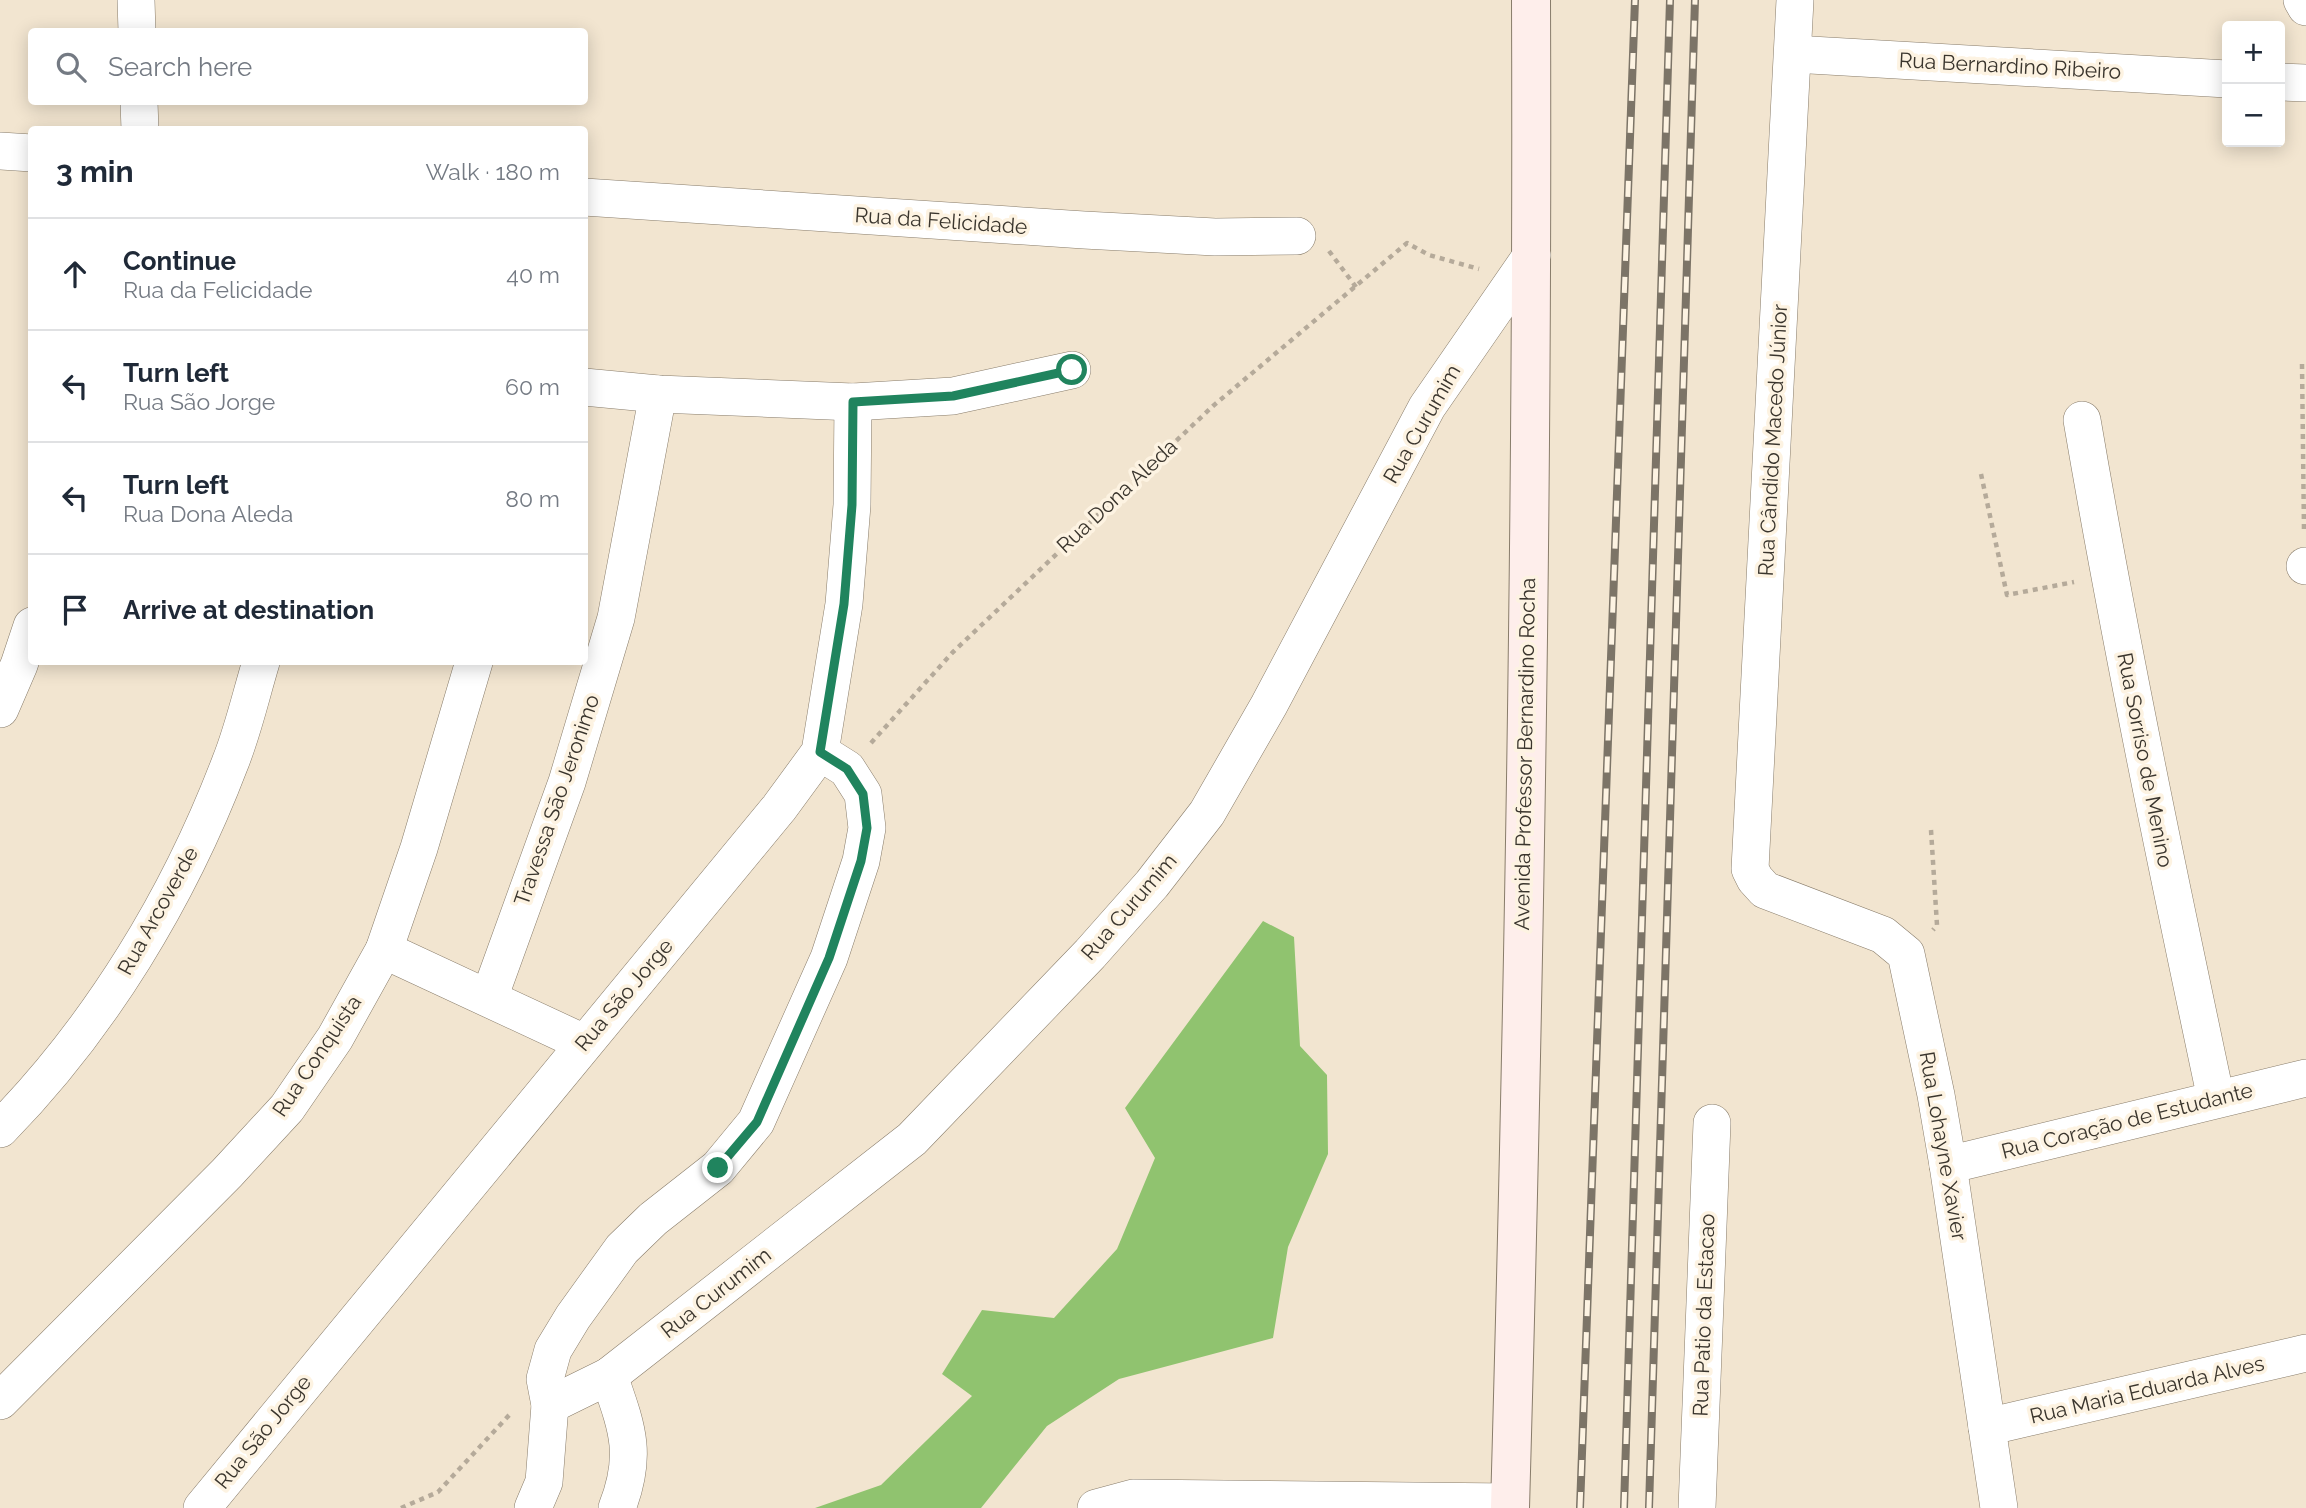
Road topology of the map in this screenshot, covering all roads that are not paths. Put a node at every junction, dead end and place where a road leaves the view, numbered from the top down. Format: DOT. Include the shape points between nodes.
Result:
graph roads {
  1 [pos="136,0"];
  2 [pos="1531,0"];
  3 [pos="1795,0"];
  4 [pos="2302,0"];
  5 [pos="2306,7"];
  6 [pos="137,28"];
  7 [pos="1793,54"];
  8 [pos="2222,79"];
  9 [pos="2285,82"];
  10 [pos="2306,83"];
  11 [pos="139,105"];
  12 [pos="140,126"];
  13 [pos="0,150"];
  14 [pos="28,153"];
  15 [pos="588,197"];
  16 [pos="1297,236"];
  17 [pos="1523,267"];
  18 [pos="1072,370"];
  19 [pos="588,387"];
  20 [pos="658,394"];
  21 [pos="853,402"];
  22 [pos="2082,420"];
  23 [pos="28,638"];
  24 [pos="260,665"];
  25 [pos="473,665"];
  26 [pos="0,709"];
  27 [pos="833,760"];
  28 [pos="384,950"];
  29 [pos="1906,954"];
  30 [pos="489,998"];
  31 [pos="584,1043"];
  32 [pos="2306,1078"];
  33 [pos="2216,1099"];
  34 [pos="1712,1123"];
  35 [pos="0,1129"];
  36 [pos="1948,1165"];
  37 [pos="2306,1353"];
  38 [pos="609,1376"];
  39 [pos="549,1398"];
  40 [pos="0,1401"];
  41 [pos="1987,1427"];
  42 [pos="1510,1505"];
  43 [pos="202,1508"];
  44 [pos="533,1508"];
  45 [pos="617,1508"];
  46 [pos="1096,1508"];
  47 [pos="1697,1508"];
  48 [pos="1999,1508"];
  1 -- 6 [label="street"];
  2 -- 17 [label="main road, Avenida Professor Bernardino Rocha"];
  3 -- 7 [label="street, Rua Cândido Macedo Júnior"];
  4 -- 5 [label="street"];
  7 -- 8 [label="street, Rua Bernardino Ribeiro"];
  7 -- 29 [label="street, Rua Cândido Macedo Júnior" via="1751,869 1765,890 1883,935"];
  9 -- 10 [label="street"];
  11 -- 12 [label="street"];
  13 -- 14 [label="street"];
  15 -- 16 [label="street, Rua da Felicidade" via="1084,230"];
  17 -- 38 [label="street, Rua Curumim" via="1427,407 1207,813 1152,884 912,1139"];
  17 -- 42 [label="main road, Avenida Professor Bernardino Rocha" via="1522,966"];
  18 -- 21 [label="street" via="953,396"];
  19 -- 20 [label="street"];
  20 -- 21 [label="street"];
  20 -- 30 [label="street, Travessa Sāo Jeronimo" via="616,618 566,782"];
  21 -- 27 [label="street, Rua São Jorge" via="852,505"];
  22 -- 33 [label="street, Rua Sorriso de Menino" via="2145,765"];
  23 -- 26 [label="street"];
  24 -- 35 [label="street, Rua Arcoverde" via="231,762 181,877 106,1000"];
  25 -- 28 [label="street, Rua Conquista"];
  27 -- 31 [label="street, Rua São Jorge" via="779,808"];
  27 -- 39 [label="street" via="863,794 867,828 861,861 829,958 757,1122 718,1168 622,1249 553,1350 545,1379"];
  28 -- 30 [label="street"];
  28 -- 40 [label="street, Rua Conquista" via="335,1038 287,1108"];
  29 -- 36 [label="street, Rua Lohayne Xavier"];
  30 -- 31 [label="street"];
  31 -- 43 [label="street, Rua São Jorge"];
  32 -- 33 [label="street, Rua Coração de Estudante"];
  33 -- 36 [label="street, Rua Coração de Estudante"];
  34 -- 47 [label="street, Rua Patio da Estacao"];
  36 -- 41 [label="street, Rua Lohayne Xavier"];
  37 -- 41 [label="street, Rua Maria Eduarda Alves"];
  38 -- 39 [label="street, Rua Curumim"];
  38 -- 45 [label="street" via="630,1456"];
  39 -- 44 [label="street" via="544,1482"];
  41 -- 48 [label="street, Rua Lohayne Xavier"];
  42 -- 46 [label="street" via="1133,1498"];
}
